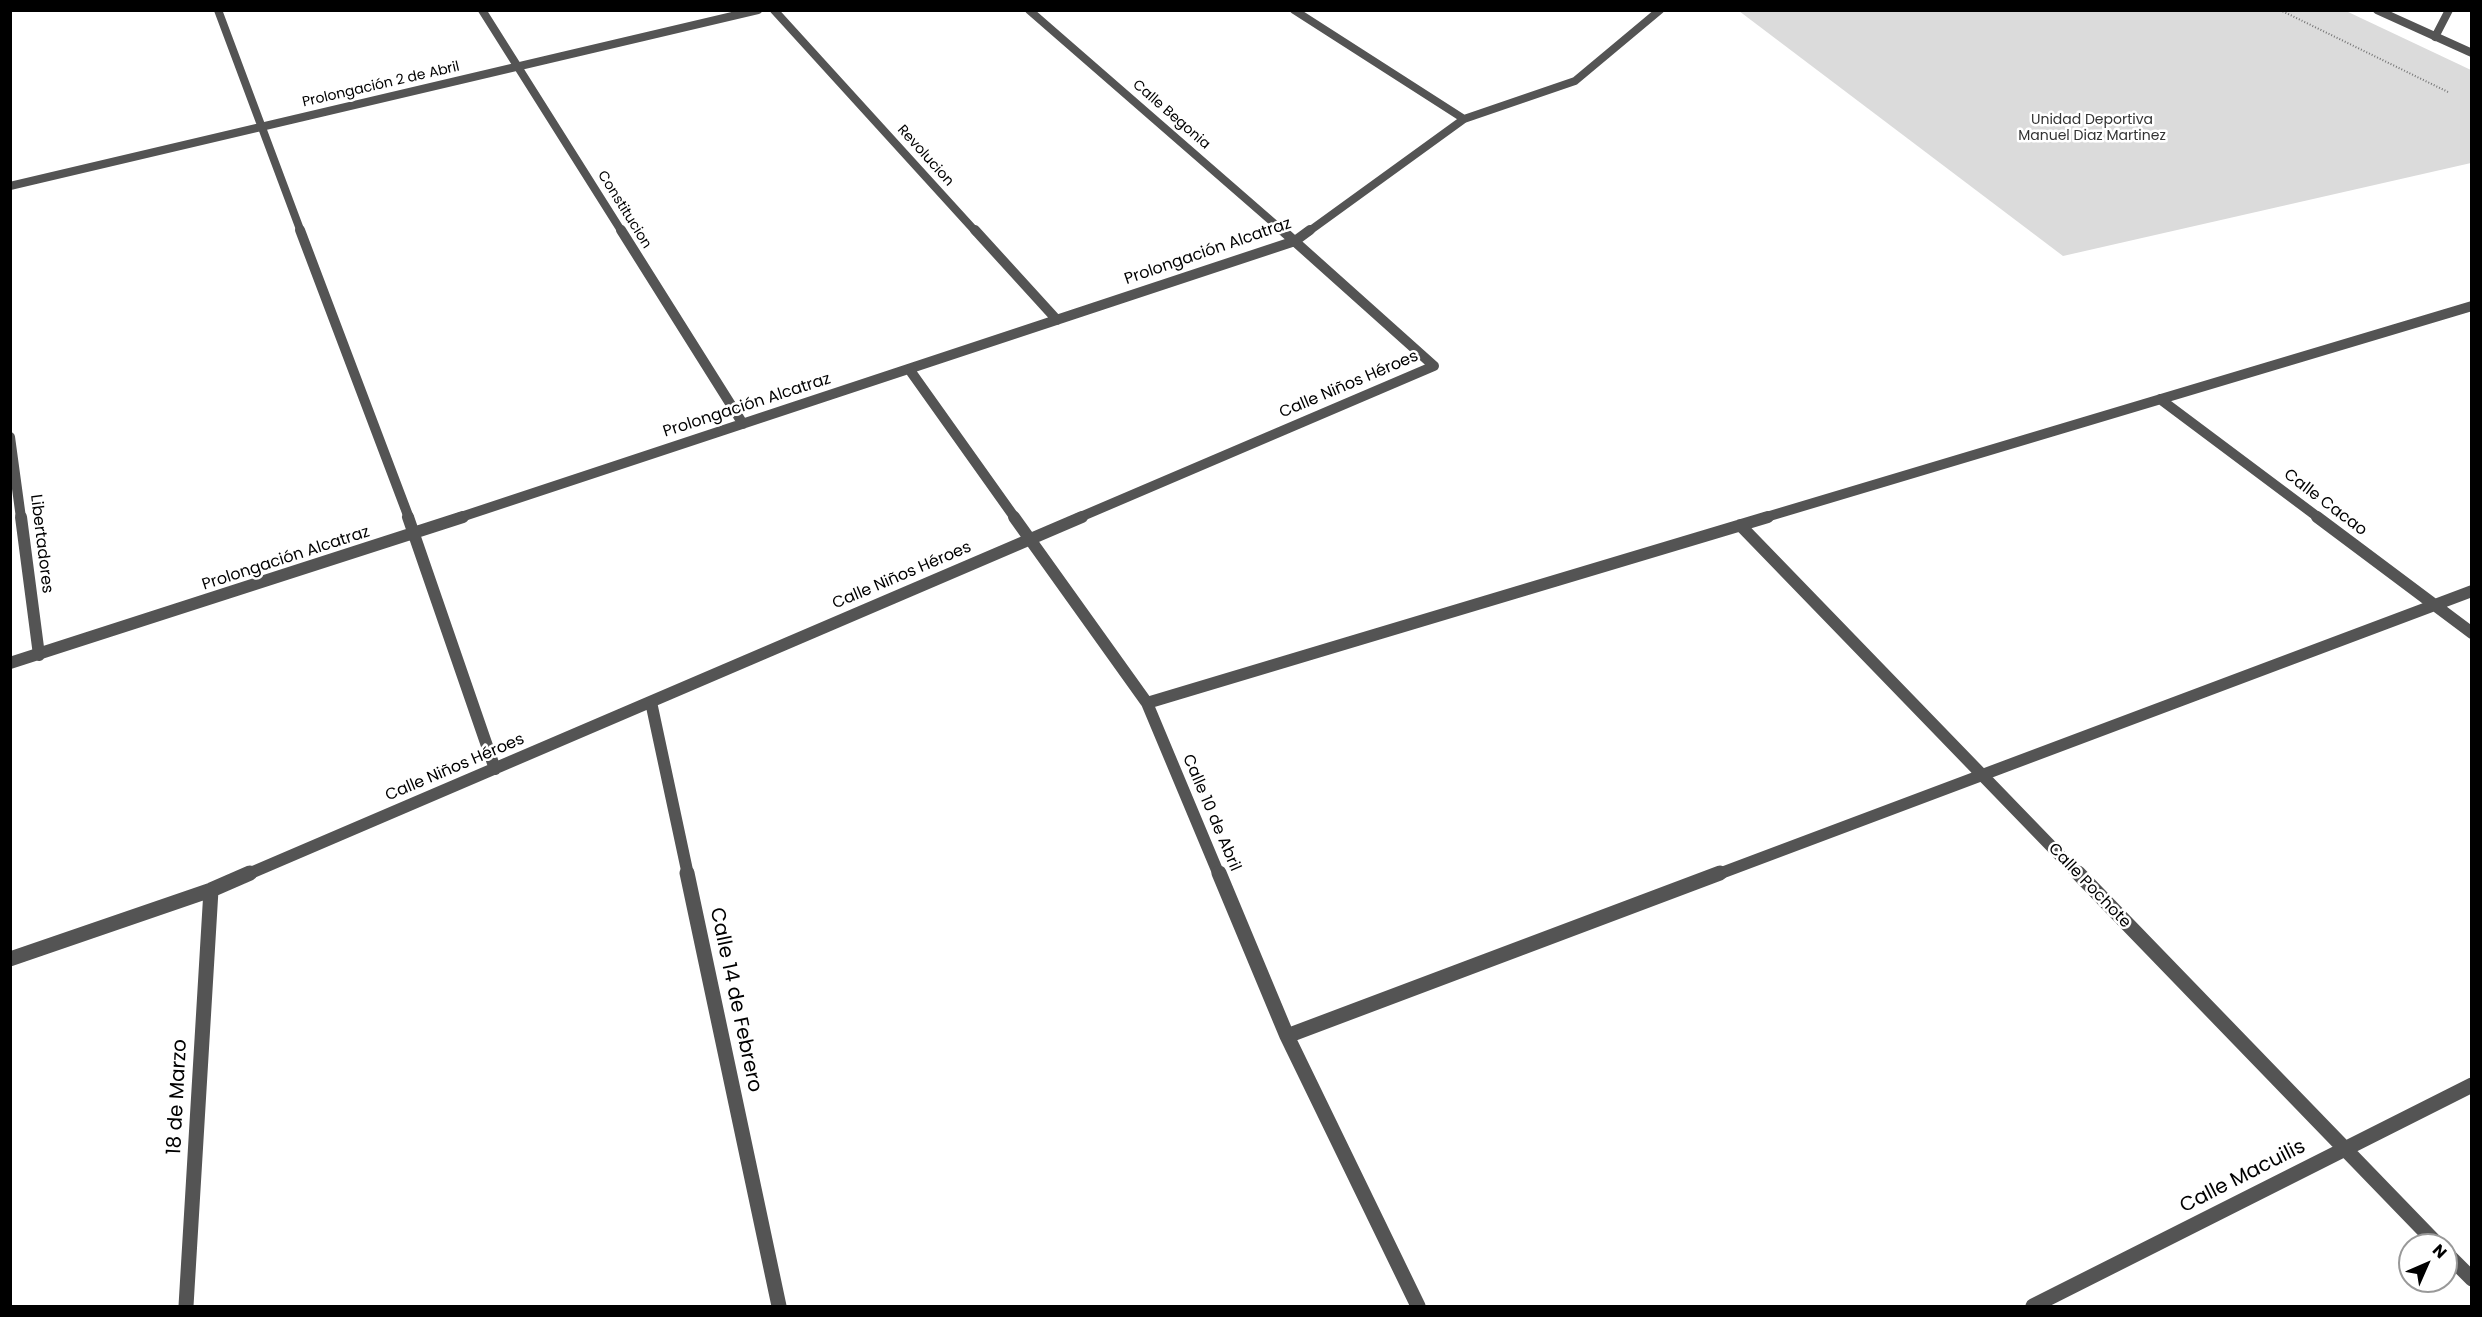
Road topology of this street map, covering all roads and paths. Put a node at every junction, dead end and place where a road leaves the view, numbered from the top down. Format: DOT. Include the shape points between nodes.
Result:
graph roads {
  1 [pos="218,10"];
  2 [pos="482,10"];
  3 [pos="758,10"];
  4 [pos="774,10"];
  5 [pos="1029,10"];
  6 [pos="1294,10"];
  7 [pos="1660,10"];
  8 [pos="2280,10"];
  9 [pos="2377,10"];
  10 [pos="2449,10"];
  11 [pos="2435,37"];
  12 [pos="2472,53"];
  13 [pos="518,67"];
  14 [pos="2448,92"];
  15 [pos="1464,119"];
  16 [pos="261,127"];
  17 [pos="10,186"];
  18 [pos="1295,241"];
  19 [pos="2472,306"];
  20 [pos="1057,320"];
  21 [pos="909,369"];
  22 [pos="2160,399"];
  23 [pos="743,424"];
  24 [pos="10,437"];
  25 [pos="1740,525"];
  26 [pos="414,533"];
  27 [pos="1030,540"];
  28 [pos="2472,591"];
  29 [pos="2434,605"];
  30 [pos="2472,633"];
  31 [pos="39,655"];
  32 [pos="10,663"];
  33 [pos="651,702"];
  34 [pos="1146,703"];
  35 [pos="495,769"];
  36 [pos="1981,774"];
  37 [pos="211,890"];
  38 [pos="10,959"];
  39 [pos="1287,1036"];
  40 [pos="2472,1085"];
  41 [pos="2345,1149"];
  42 [pos="2426,1233"];
  43 [pos="2458,1265"];
  44 [pos="2472,1280"];
  45 [pos="186,1306"];
  46 [pos="779,1306"];
  47 [pos="1418,1306"];
  48 [pos="2033,1306"];
  1 -- 16 [label="street"];
  2 -- 13 [label="street, Constitucion"];
  3 -- 13 [label="street, Prolongación 2 de Abril"];
  4 -- 20 [label="street, Revolucion"];
  5 -- 18 [label="street, Calle Begonia"];
  6 -- 15 [label="street"];
  7 -- 15 [label="street, Prolongación Alcatraz" via="1575,81"];
  8 -- 14 [label="path"];
  9 -- 11 [label="street"];
  10 -- 11 [label="street"];
  11 -- 12 [label="street"];
  13 -- 16 [label="street, Prolongación 2 de Abril"];
  13 -- 23 [label="street, Constitucion"];
  15 -- 18 [label="street, Prolongación Alcatraz"];
  16 -- 17 [label="street, Prolongación 2 de Abril"];
  16 -- 26 [label="street"];
  18 -- 20 [label="street, Prolongación Alcatraz"];
  18 -- 27 [label="street, Calle Niños Héroes" via="1434,366"];
  19 -- 22 [label="street"];
  20 -- 21 [label="street, Prolongación Alcatraz"];
  21 -- 23 [label="street, Prolongación Alcatraz"];
  21 -- 27 [label="street, Calle 10 de Abril"];
  22 -- 25 [label="street"];
  22 -- 29 [label="street, Calle Cacao"];
  23 -- 26 [label="street, Prolongación Alcatraz"];
  24 -- 31 [label="street, Libertadores"];
  25 -- 34 [label="street"];
  25 -- 36 [label="street, Calle Pochote"];
  26 -- 31 [label="street, Prolongación Alcatraz"];
  26 -- 35 [label="street"];
  27 -- 33 [label="street, Calle Niños Héroes"];
  27 -- 34 [label="street, Calle 10 de Abril"];
  28 -- 29 [label="street"];
  29 -- 30 [label="street, Calle Cacao"];
  29 -- 36 [label="street"];
  31 -- 32 [label="street, Prolongación Alcatraz"];
  33 -- 35 [label="street, Calle Niños Héroes"];
  33 -- 46 [label="street, Calle 14 de Febrero"];
  34 -- 39 [label="street, Calle 10 de Abril"];
  35 -- 37 [label="street, Calle Niños Héroes"];
  36 -- 39 [label="street"];
  36 -- 41 [label="street, Calle Pochote"];
  37 -- 38 [label="street, Calle Niños Héroes"];
  37 -- 45 [label="street, 18 de Marzo"];
  39 -- 47 [label="street, Calle 10 de Abril"];
  40 -- 41 [label="street, Calle Macuilis"];
  41 -- 42 [label="street, Calle Pochote"];
  41 -- 48 [label="street, Calle Macuilis"];
  43 -- 44 [label="street"];
}
